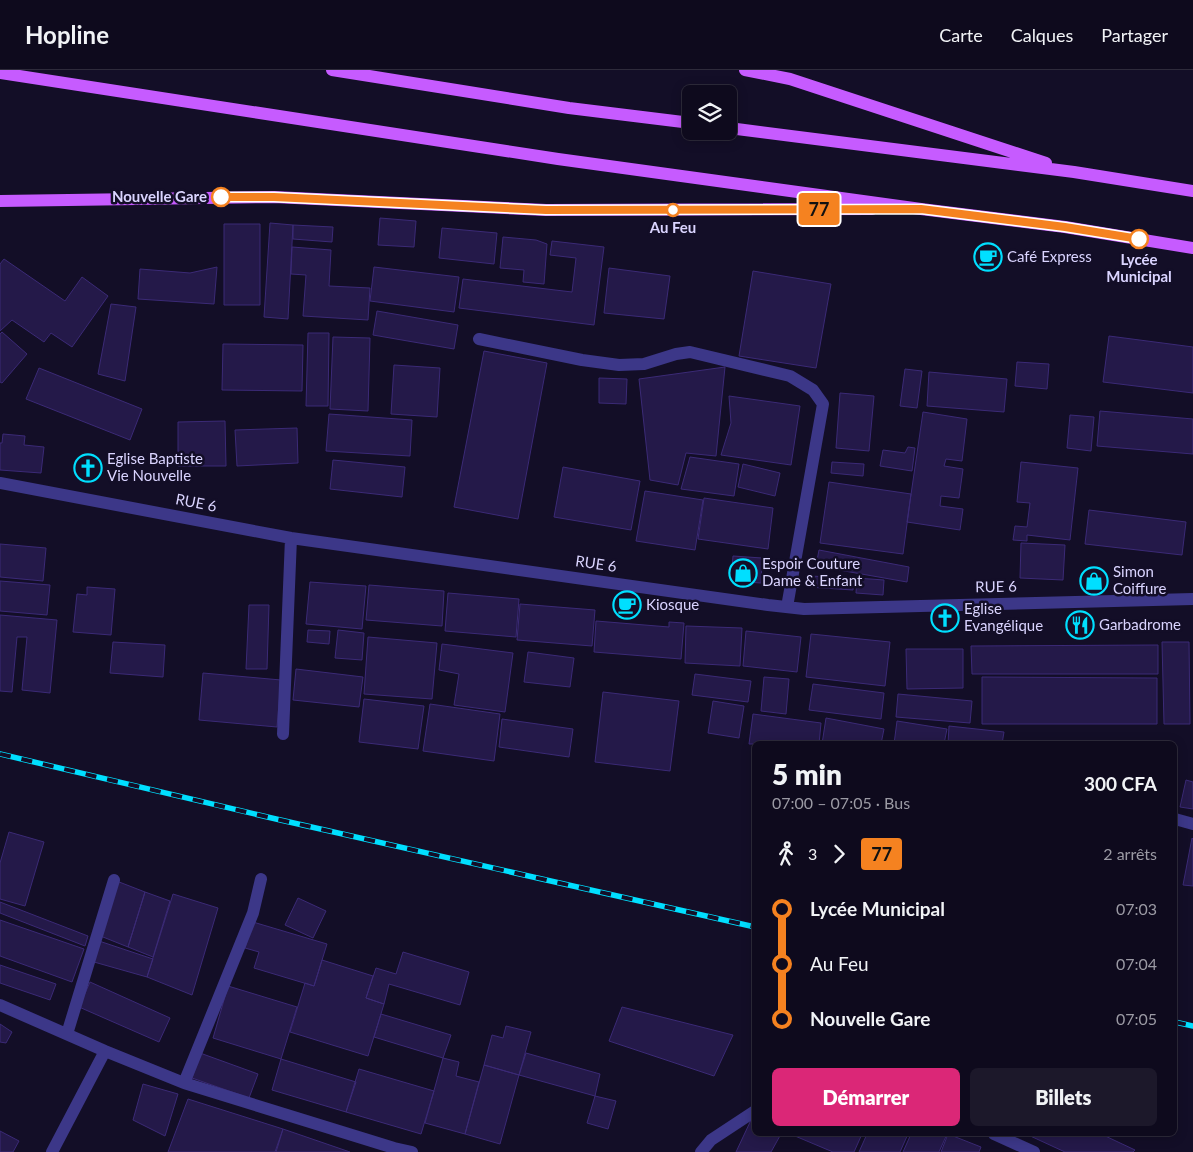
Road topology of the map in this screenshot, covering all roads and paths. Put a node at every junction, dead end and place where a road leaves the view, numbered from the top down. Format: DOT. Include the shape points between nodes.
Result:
graph roads {
  1 [pos="332,70"];
  2 [pos="746,70"];
  3 [pos="0,73"];
  4 [pos="789,74"];
  5 [pos="682,123"];
  6 [pos="737,129"];
  7 [pos="1074,172"];
  8 [pos="1193,191"];
  9 [pos="0,201"];
  10 [pos="921,209"];
  11 [pos="1193,248"];
  12 [pos="479,339"];
  13 [pos="0,483"];
  14 [pos="291,538"];
  15 [pos="1193,599"];
  16 [pos="787,607"];
  17 [pos="284,734"];
  18 [pos="1177,820"];
  19 [pos="1193,824"];
  20 [pos="261,879"];
  21 [pos="114,880"];
  22 [pos="0,1005"];
  23 [pos="67,1034"];
  24 [pos="105,1052"];
  25 [pos="184,1083"];
  26 [pos="752,1113"];
  27 [pos="998,1136"];
  28 [pos="393,1150"];
  29 [pos="52,1152"];
  30 [pos="412,1152"];
  31 [pos="700,1152"];
  32 [pos="1034,1152"];
  1 -- 5 [label="main road"];
  2 -- 4 [label="main road"];
  3 -- 10 [label="main road" via="558,159"];
  4 -- 7 [label="main road"];
  6 -- 7 [label="main road"];
  7 -- 8 [label="main road"];
  9 -- 10 [label="main road" via="274,197 546,210"];
  10 -- 11 [label="main road" via="1065,227"];
  12 -- 16 [label="street" via="619,365 644,364 690,352 790,376 814,390 823,404"];
  13 -- 14 [label="street, RUE 6"];
  14 -- 16 [label="street, RUE 6"];
  14 -- 17 [label="street"];
  15 -- 16 [label="street, RUE 6"];
  18 -- 19 [label="street"];
  20 -- 25 [label="street" via="253,913"];
  21 -- 23 [label="street"];
  22 -- 23 [label="street"];
  23 -- 24 [label="street"];
  24 -- 25 [label="street"];
  24 -- 29 [label="street"];
  25 -- 28 [label="street"];
  26 -- 31 [label="street" via="711,1140"];
  27 -- 32 [label="street"];
  28 -- 30 [label="street"];
}
